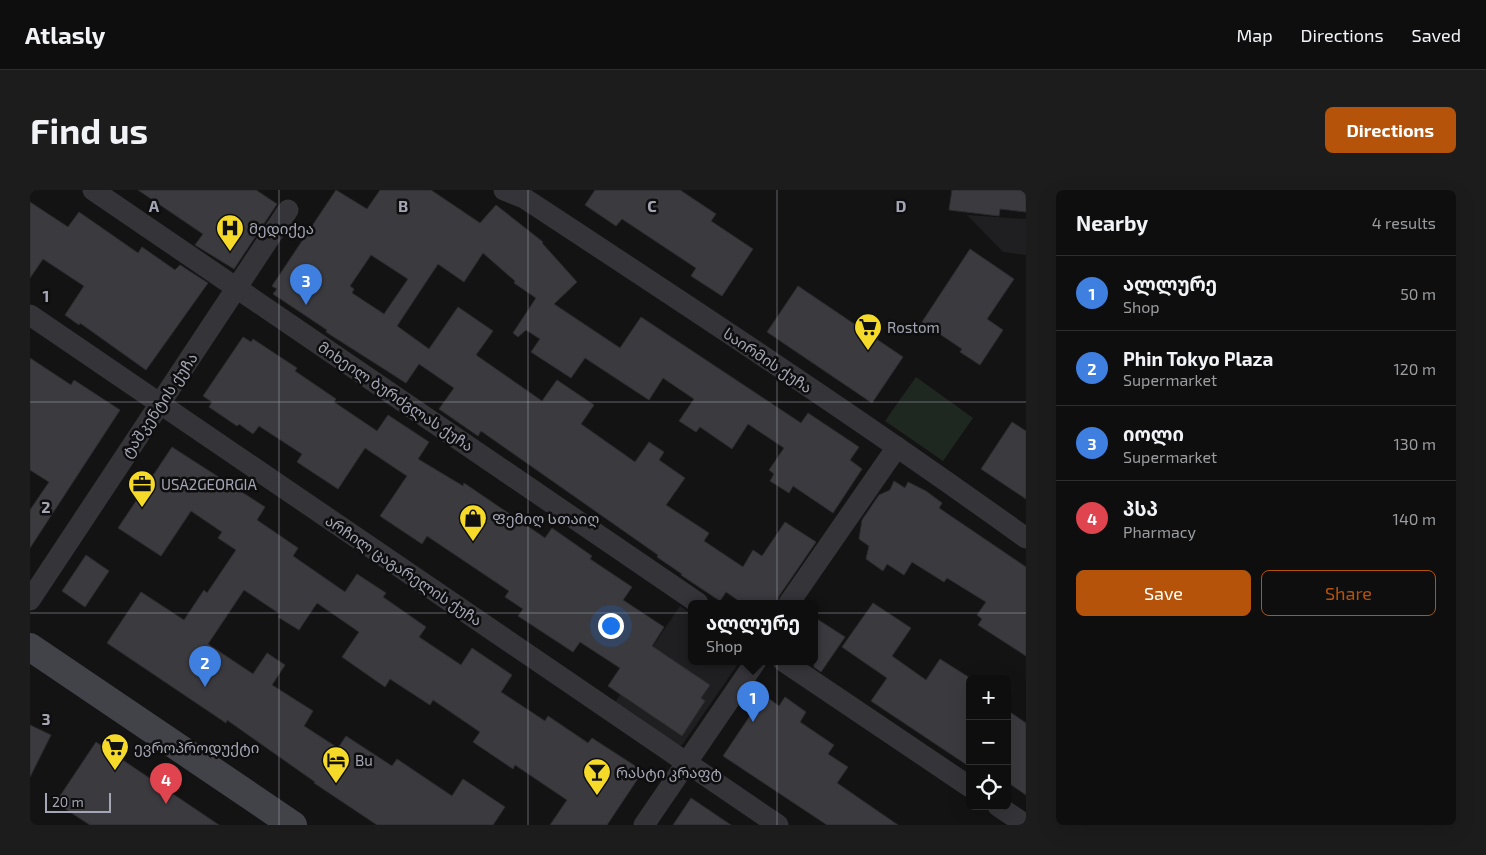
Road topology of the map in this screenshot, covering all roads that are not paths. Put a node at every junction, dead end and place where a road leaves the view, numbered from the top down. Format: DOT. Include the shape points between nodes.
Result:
graph roads {
  1 [pos="93,190"];
  2 [pos="504,190"];
  3 [pos="288,210"];
  4 [pos="237,287"];
  5 [pos="30,315"];
  6 [pos="160,404"];
  7 [pos="896,447"];
  8 [pos="1026,538"];
  9 [pos="30,600"];
  10 [pos="694,600"];
  11 [pos="791,600"];
  12 [pos="30,647"];
  13 [pos="753,665"];
  14 [pos="789,665"];
  15 [pos="687,763"];
  16 [pos="966,784"];
  17 [pos="1004,810"];
  18 [pos="293,825"];
  19 [pos="644,825"];
  20 [pos="778,825"];
  21 [pos="1026,825"];
  1 -- 4 [label="street, მიხეილ ბურძგლას ქუჩა"];
  2 -- 7 [label="street, საირმის ქუჩა" via="524,198"];
  3 -- 4 [label="street, ტაშკენტის ქუჩა"];
  4 -- 6 [label="street, ტაშკენტის ქუჩა"];
  4 -- 10 [label="street, მიხეილ ბურძგლას ქუჩა"];
  5 -- 6 [label="street, არჩილ ცაგარელის ქუჩა"];
  6 -- 9 [label="street, ტაშკენტის ქუჩა"];
  6 -- 15 [label="street, არჩილ ცაგარელის ქუჩა"];
  7 -- 8 [label="street, საირმის ქუჩა"];
  7 -- 11 [label="street"];
  12 -- 18 [label="main road"];
  13 -- 15 [label="street"];
  14 -- 16 [label="street"];
  15 -- 19 [label="street"];
  15 -- 20 [label="street, არჩილ ცაგარელის ქუჩა"];
  17 -- 21 [label="street"];
}
